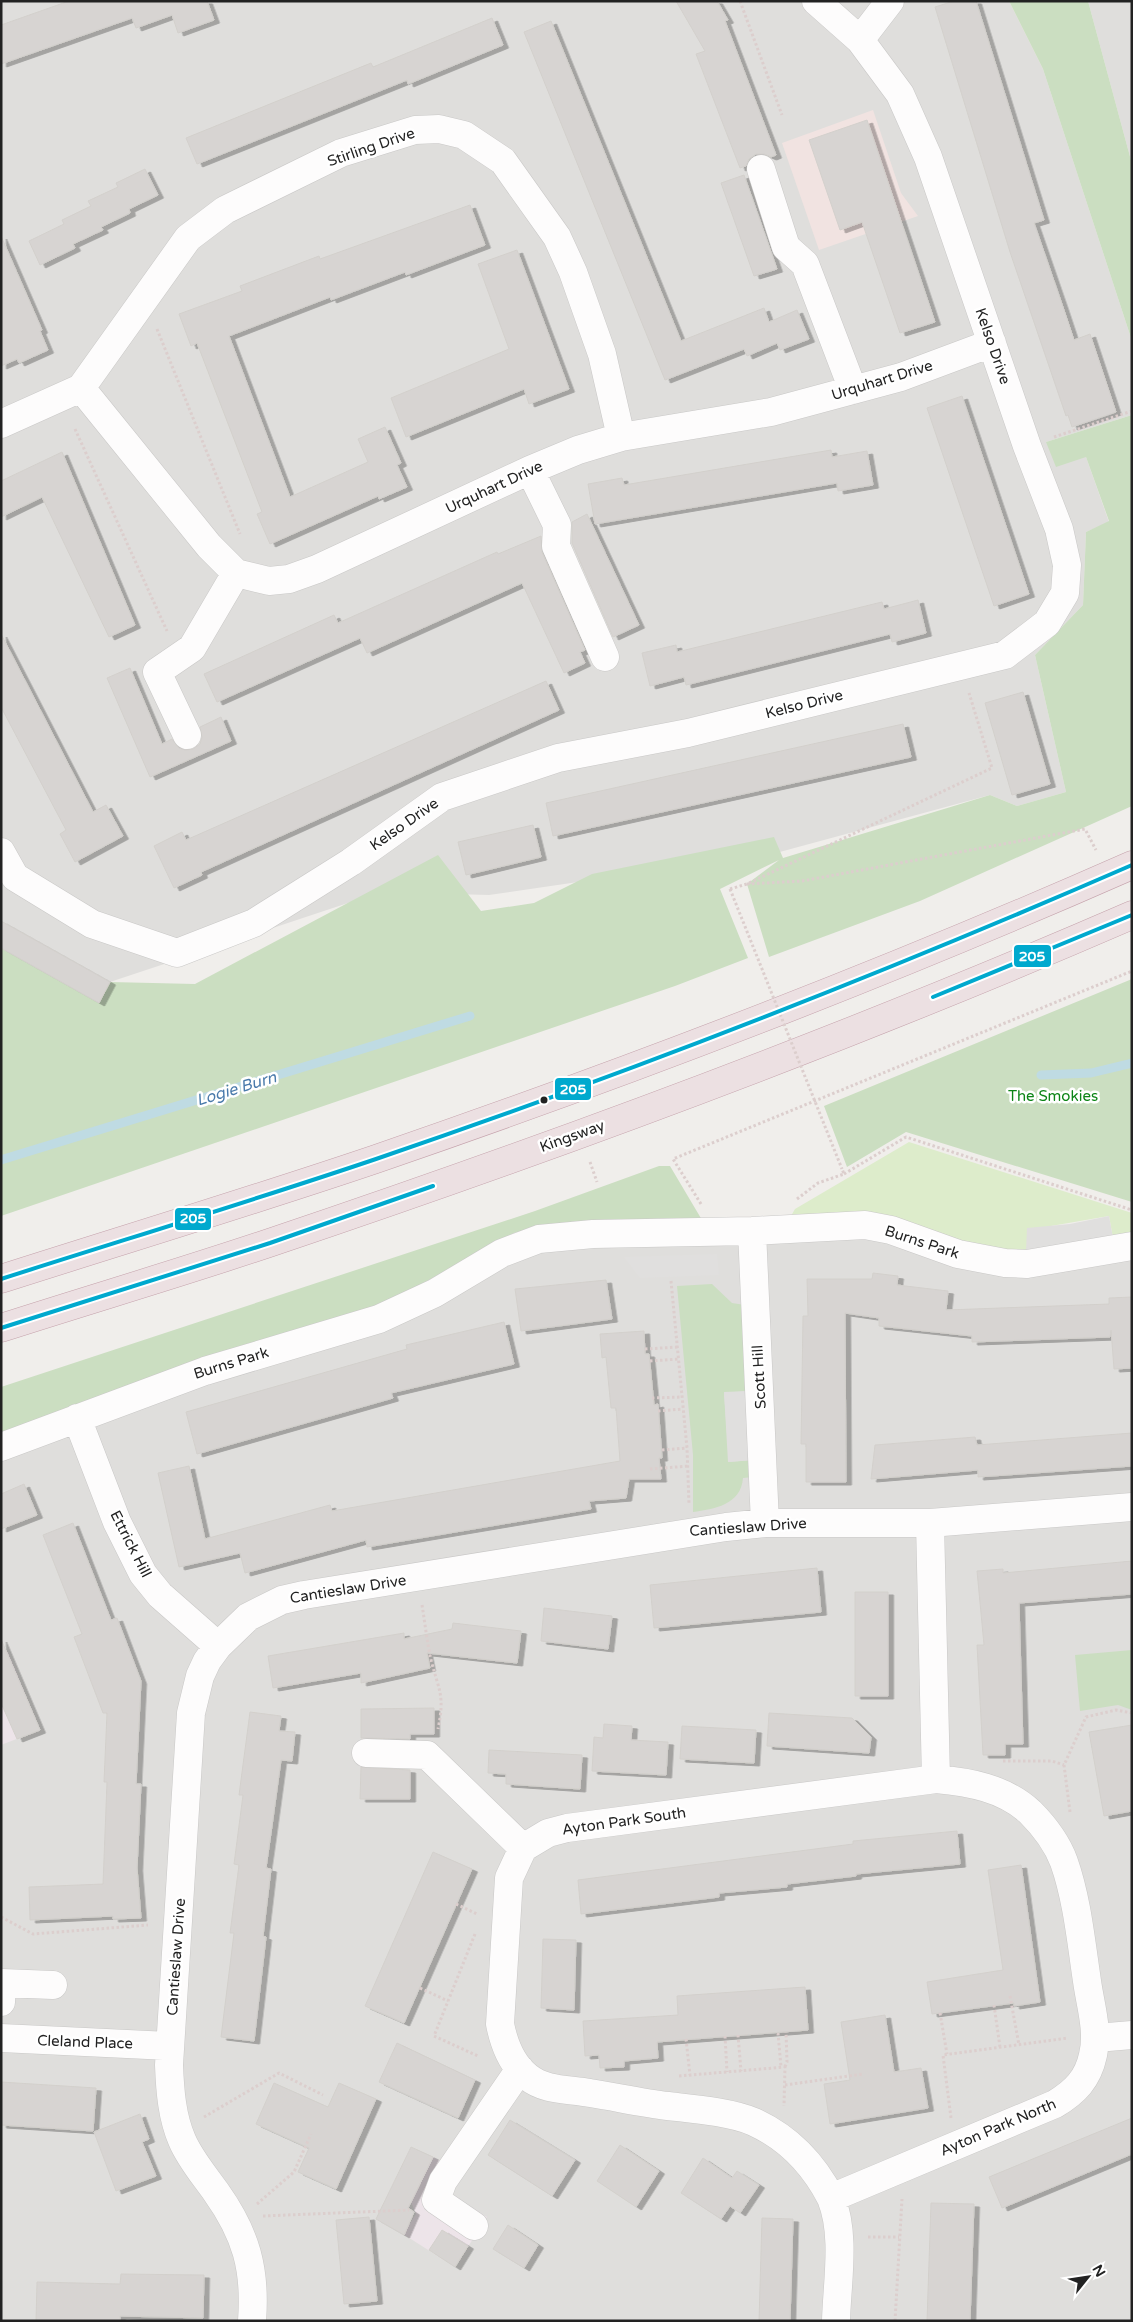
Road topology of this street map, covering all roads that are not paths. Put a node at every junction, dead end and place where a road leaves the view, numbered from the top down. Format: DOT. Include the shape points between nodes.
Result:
graph roads {
  1 [pos="816,1"];
  2 [pos="890,1"];
  3 [pos="860,40"];
  4 [pos="761,169"];
  5 [pos="992,343"];
  6 [pos="853,390"];
  7 [pos="70,393"];
  8 [pos="1,424"];
  9 [pos="620,437"];
  10 [pos="530,470"];
  11 [pos="245,575"];
  12 [pos="605,657"];
  13 [pos="187,735"];
  14 [pos="1,852"];
  15 [pos="1120,870"];
  16 [pos="1132,915"];
  17 [pos="752,1231"];
  18 [pos="1132,1246"];
  19 [pos="1,1279"];
  20 [pos="1,1328"];
  21 [pos="77,1418"];
  22 [pos="1,1447"];
  23 [pos="1132,1507"];
  24 [pos="765,1522"];
  25 [pos="930,1522"];
  26 [pos="218,1646"];
  27 [pos="366,1753"];
  28 [pos="936,1779"];
  29 [pos="523,1848"];
  30 [pos="53,1985"];
  31 [pos="1,2002"];
  32 [pos="1132,2035"];
  33 [pos="1,2038"];
  34 [pos="1096,2038"];
  35 [pos="169,2046"];
  36 [pos="516,2063"];
  37 [pos="831,2198"];
  38 [pos="474,2226"];
  39 [pos="252,2321"];
  40 [pos="836,2321"];
  1 -- 3 [label="street, Kelso Drive"];
  2 -- 3 [label="street"];
  3 -- 5 [label="street, Kelso Drive" via="900,94 928,156"];
  4 -- 6 [label="street" via="786,247 805,264"];
  5 -- 6 [label="street, Urquhart Drive" via="901,377"];
  5 -- 14 [label="street, Kelso Drive" via="1059,530 1067,565 1065,593 1047,623 1005,655 688,733 558,758 442,798 351,862 254,923 177,952 92,924 15,877"];
  6 -- 9 [label="street, Urquhart Drive" via="771,412"];
  7 -- 8 [label="street"];
  7 -- 9 [label="street, Stirling Drive" via="188,238 225,210 341,154 415,130 439,129 464,135 503,161 557,238 573,272 602,354"];
  7 -- 11 [label="street" via="210,546"];
  9 -- 10 [label="street, Urquhart Drive"];
  10 -- 11 [label="street, Urquhart Drive" via="289,580 270,581"];
  10 -- 12 [label="street" via="557,525 556,546"];
  11 -- 13 [label="street" via="192,648 157,672"];
  15 -- 19 [label="highway" via="967,936 633,1067 376,1159"];
  16 -- 20 [label="highway, Kingsway" via="1037,956 651,1108 270,1243"];
  17 -- 18 [label="street, Burns Park" via="865,1225 891,1230 958,1254 1005,1264 1042,1263"];
  17 -- 21 [label="street, Burns Park" via="592,1234 539,1240 502,1253 435,1293 379,1319 205,1371"];
  17 -- 24 [label="street, Scott Hill"];
  21 -- 22 [label="street, Burns Park"];
  21 -- 26 [label="street, Ettrick Hill" via="117,1522 143,1574 160,1595"];
  23 -- 25 [label="street, Cantieslaw Drive"];
  24 -- 25 [label="street, Cantieslaw Drive"];
  24 -- 26 [label="street, Cantieslaw Drive" via="690,1531 304,1594 282,1600 248,1618"];
  25 -- 28 [label="street"];
  26 -- 35 [label="street, Cantieslaw Drive" via="200,1676 191,1714"];
  27 -- 29 [label="street" via="427,1756"];
  28 -- 29 [label="street, Ayton Park South" via="567,1828 548,1833"];
  28 -- 34 [label="street, Ayton Park North" via="965,1782 1000,1792 1029,1811 1053,1840 1071,1885"];
  29 -- 36 [label="street" via="495,1916 500,2024 504,2043"];
  30 -- 31 [label="street" via="2,1982"];
  32 -- 34 [label="street"];
  33 -- 35 [label="street, Cleland Place"];
  34 -- 37 [label="street, Ayton Park North" via="1090,2068 1077,2089 1067,2096"];
  35 -- 39 [label="street, Cantieslaw Drive" via="170,2085 180,2132 190,2156 245,2221 253,2278"];
  36 -- 37 [label="street" via="529,2078 555,2089 753,2121 808,2162"];
  36 -- 38 [label="street" via="443,2182 436,2200"];
  37 -- 40 [label="street" via="838,2245"];
}
